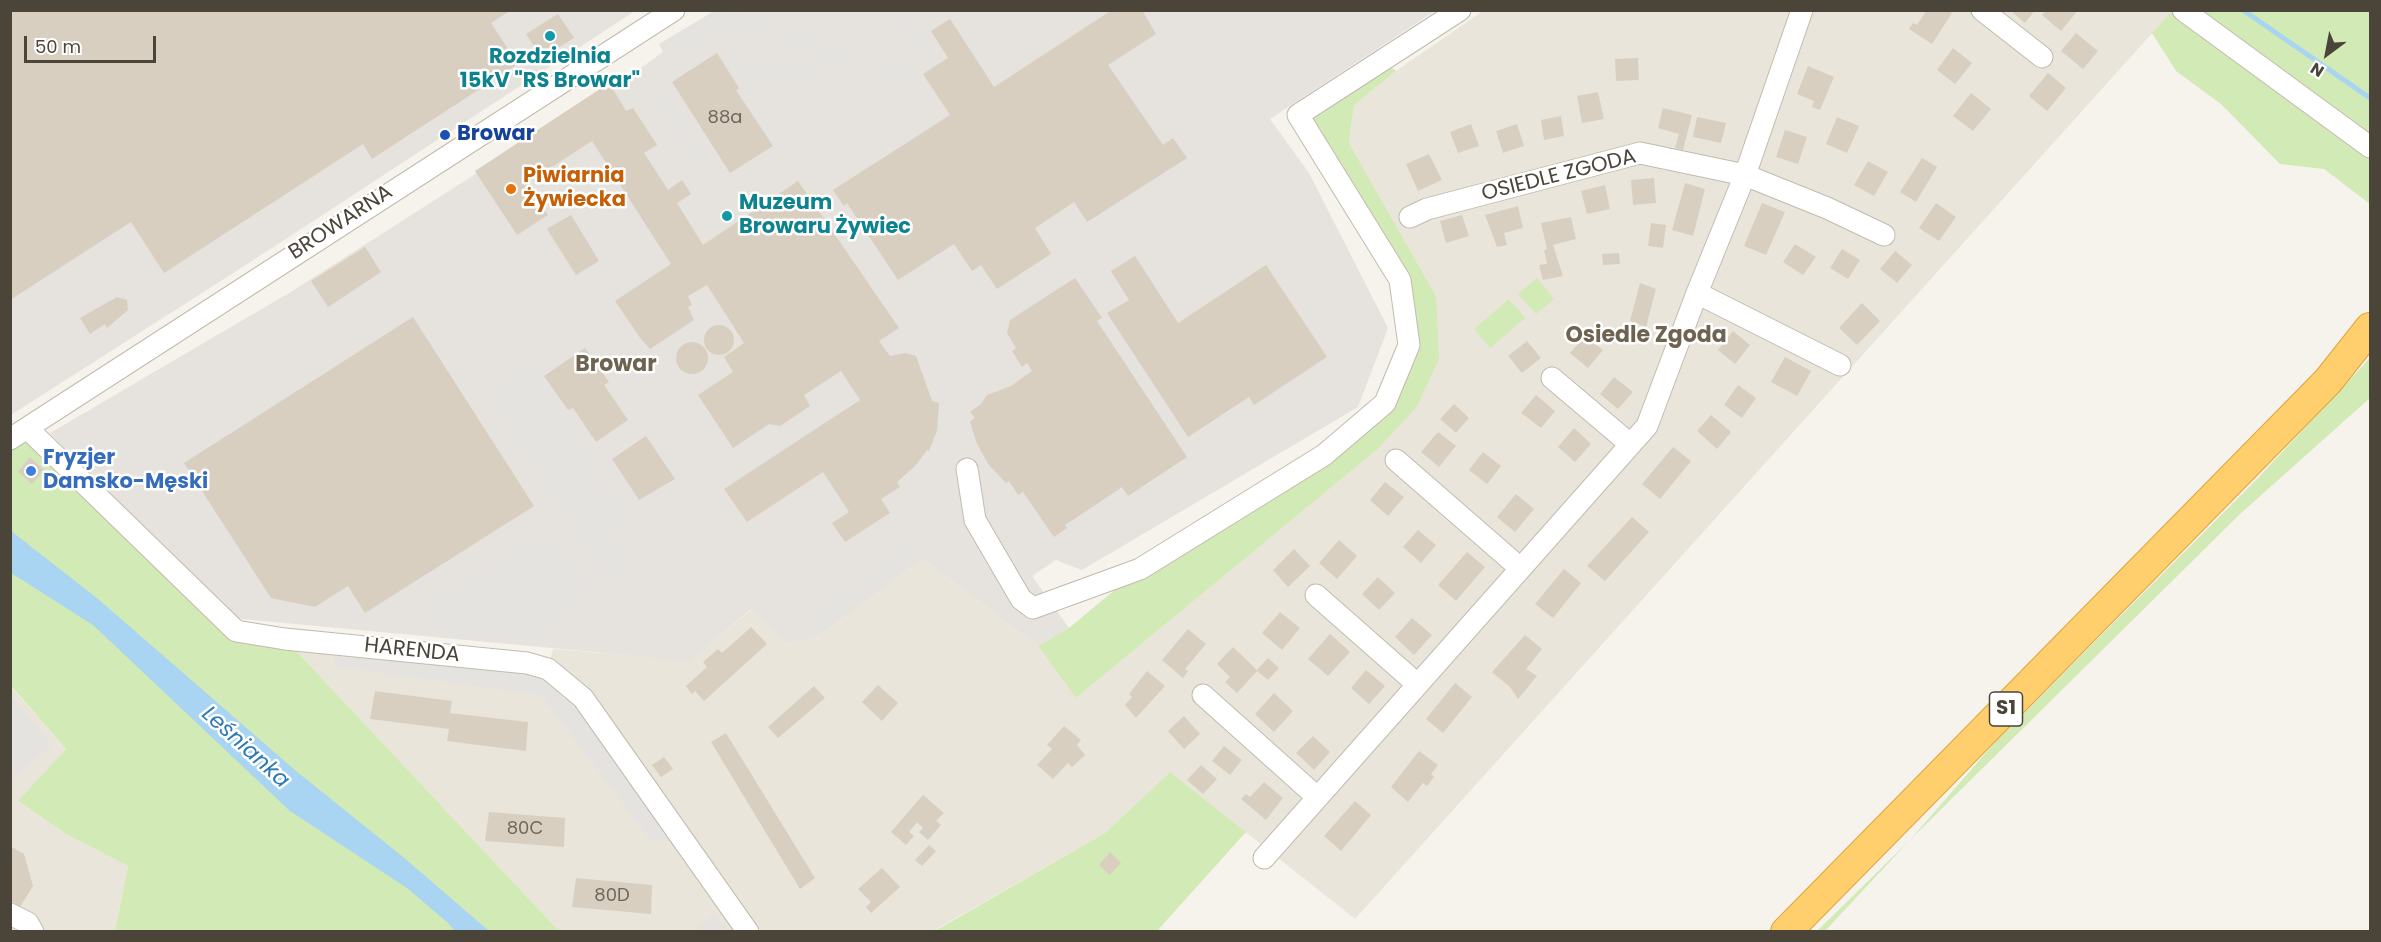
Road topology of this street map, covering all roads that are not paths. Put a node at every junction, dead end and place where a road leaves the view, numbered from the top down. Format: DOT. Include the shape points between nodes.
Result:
graph roads {
  1 [pos="674,10"];
  2 [pos="1460,10"];
  3 [pos="1802,10"];
  4 [pos="1982,10"];
  5 [pos="2184,10"];
  6 [pos="2042,57"];
  7 [pos="2370,147"];
  8 [pos="1745,175"];
  9 [pos="1410,217"];
  10 [pos="1884,235"];
  11 [pos="1697,293"];
  12 [pos="2370,328"];
  13 [pos="1840,365"];
  14 [pos="1552,378"];
  15 [pos="19,433"];
  16 [pos="1630,444"];
  17 [pos="1396,460"];
  18 [pos="967,470"];
  19 [pos="1520,568"];
  20 [pos="1316,596"];
  21 [pos="1417,684"];
  22 [pos="1203,695"];
  23 [pos="1317,797"];
  24 [pos="1264,858"];
  25 [pos="10,914"];
  26 [pos="33,932"];
  27 [pos="748,932"];
  28 [pos="1786,932"];
  1 -- 15 [label="street, BROWARNA"];
  2 -- 18 [label="street" via="1299,115 1400,280 1409,345 1385,404 1324,455 1140,569 1033,608 1021,599 975,520"];
  3 -- 8 [label="street"];
  4 -- 6 [label="street"];
  5 -- 7 [label="street"];
  8 -- 9 [label="street, OSIEDLE ZGODA" via="1640,153"];
  8 -- 10 [label="street, OSIEDLE ZGODA"];
  8 -- 11 [label="street"];
  11 -- 13 [label="street"];
  11 -- 16 [label="street" via="1647,426"];
  12 -- 28 [label="highway, S1" via="2320,389"];
  14 -- 16 [label="street"];
  15 -- 27 [label="street, HARENDA" via="236,631 527,663 548,669 583,698"];
  16 -- 19 [label="street"];
  17 -- 19 [label="street"];
  19 -- 21 [label="street"];
  20 -- 21 [label="street"];
  21 -- 23 [label="street"];
  22 -- 23 [label="street"];
  23 -- 24 [label="street"];
  25 -- 26 [label="street" via="28,923"];
}
